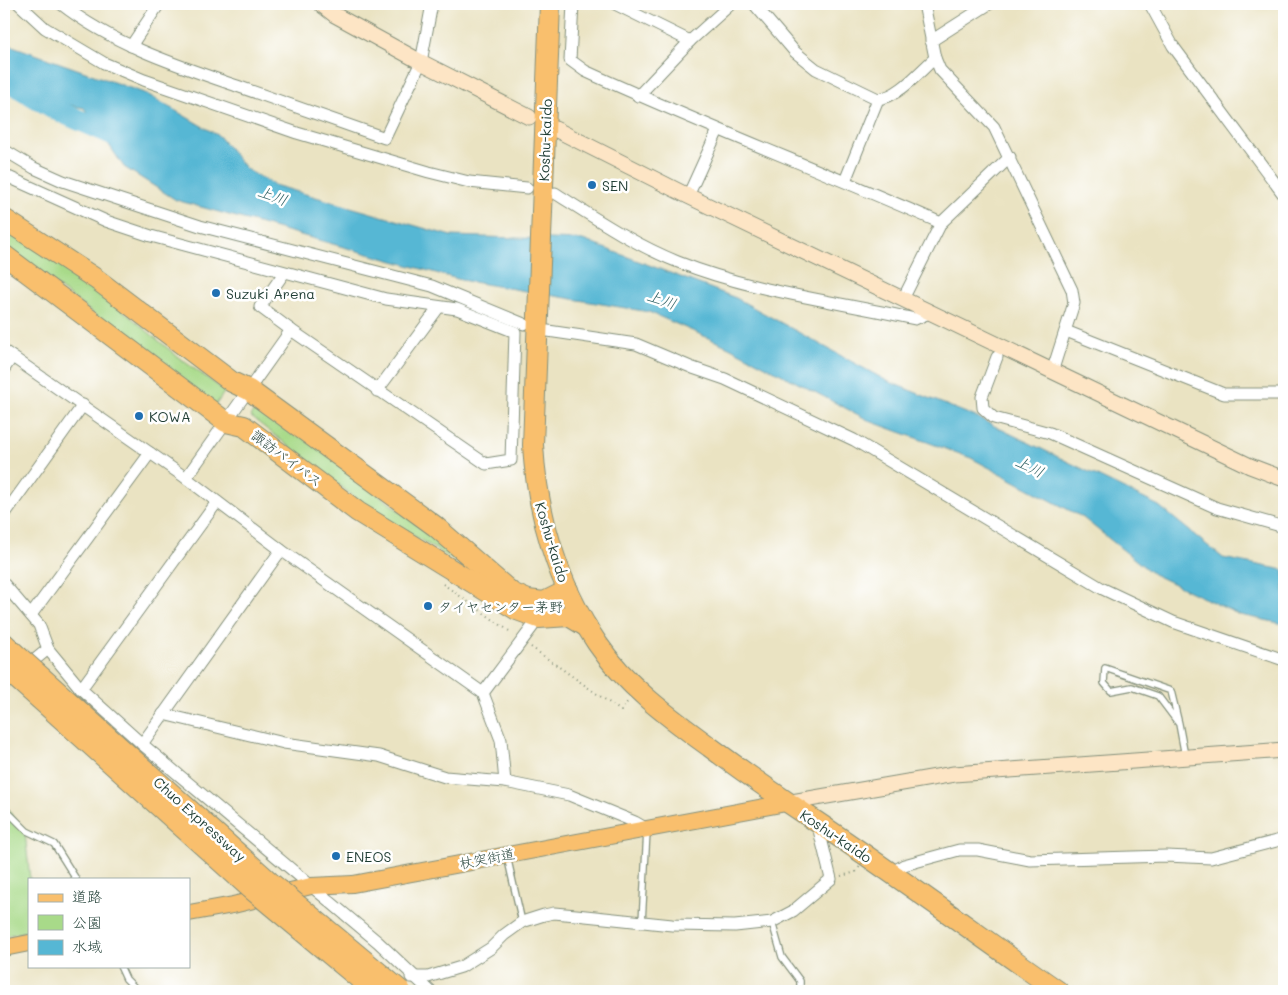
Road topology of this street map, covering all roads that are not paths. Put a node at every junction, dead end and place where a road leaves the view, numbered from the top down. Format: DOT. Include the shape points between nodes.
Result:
graph roads {
  1 [pos="19,4"];
  2 [pos="61,4"];
  3 [pos="158,4"];
  4 [pos="321,4"];
  5 [pos="432,4"];
  6 [pos="550,4"];
  7 [pos="573,4"];
  8 [pos="615,4"];
  9 [pos="730,4"];
  10 [pos="754,4"];
  11 [pos="924,4"];
  12 [pos="989,4"];
  13 [pos="1150,4"];
  14 [pos="690,41"];
  15 [pos="931,41"];
  16 [pos="131,46"];
  17 [pos="935,58"];
  18 [pos="421,62"];
  19 [pos="638,96"];
  20 [pos="878,99"];
  21 [pos="529,117"];
  22 [pos="555,129"];
  23 [pos="718,130"];
  24 [pos="4,150"];
  25 [pos="1010,157"];
  26 [pos="4,175"];
  27 [pos="845,181"];
  28 [pos="527,188"];
  29 [pos="555,193"];
  30 [pos="1284,195"];
  31 [pos="688,196"];
  32 [pos="4,219"];
  33 [pos="941,223"];
  34 [pos="4,255"];
  35 [pos="284,273"];
  36 [pos="903,299"];
  37 [pos="439,307"];
  38 [pos="929,313"];
  39 [pos="537,326"];
  40 [pos="291,330"];
  41 [pos="1066,331"];
  42 [pos="8,354"];
  43 [pos="997,356"];
  44 [pos="4,369"];
  45 [pos="1052,372"];
  46 [pos="249,390"];
  47 [pos="377,391"];
  48 [pos="1284,394"];
  49 [pos="83,406"];
  50 [pos="226,422"];
  51 [pos="150,453"];
  52 [pos="186,478"];
  53 [pos="1284,479"];
  54 [pos="217,502"];
  55 [pos="4,515"];
  56 [pos="1284,527"];
  57 [pos="281,550"];
  58 [pos="4,584"];
  59 [pos="568,590"];
  60 [pos="31,615"];
  61 [pos="539,618"];
  62 [pos="587,627"];
  63 [pos="48,648"];
  64 [pos="1284,660"];
  65 [pos="7,664"];
  66 [pos="81,689"];
  67 [pos="483,693"];
  68 [pos="163,714"];
  69 [pos="1179,724"];
  70 [pos="142,744"];
  71 [pos="1284,750"];
  72 [pos="1185,758"];
  73 [pos="506,782"];
  74 [pos="786,803"];
  75 [pos="4,808"];
  76 [pos="817,822"];
  77 [pos="647,829"];
  78 [pos="1284,839"];
  79 [pos="506,854"];
  80 [pos="891,873"];
  81 [pos="75,878"];
  82 [pos="310,886"];
  83 [pos="190,913"];
  84 [pos="522,922"];
  85 [pos="772,922"];
  86 [pos="642,923"];
  87 [pos="28,944"];
  88 [pos="4,948"];
  89 [pos="121,968"];
  90 [pos="407,984"];
  91 [pos="138,991"];
  92 [pos="354,991"];
  93 [pos="374,991"];
  94 [pos="430,991"];
  95 [pos="800,991"];
  96 [pos="1058,991"];
  1 -- 28 [label="street" via="45,28 104,62 144,80 297,133 429,172 469,182"];
  2 -- 16 [label="street"];
  3 -- 16 [label="street"];
  4 -- 18 [label="street"];
  5 -- 18 [label="street"];
  6 -- 39 [label="highway, Koshu-kaido"];
  7 -- 19 [label="street" via="570,60 585,71"];
  8 -- 14 [label="street"];
  9 -- 14 [label="street"];
  10 -- 20 [label="street" via="795,52 816,69"];
  11 -- 15 [label="street"];
  12 -- 15 [label="street"];
  13 -- 30 [label="street" via="1173,46"];
  14 -- 19 [label="street"];
  15 -- 17 [label="street"];
  16 -- 18 [label="street" via="385,138"];
  17 -- 20 [label="street" via="902,88 888,98"];
  17 -- 25 [label="street" via="940,70 994,127"];
  18 -- 21 [label="street"];
  19 -- 23 [label="street"];
  20 -- 27 [label="street"];
  22 -- 31 [label="street"];
  23 -- 27 [label="street"];
  23 -- 31 [label="street"];
  24 -- 39 [label="street" via="63,181 200,226 432,286"];
  25 -- 33 [label="street"];
  25 -- 41 [label="street" via="1072,290 1074,303"];
  26 -- 35 [label="street" via="106,221"];
  27 -- 33 [label="street"];
  29 -- 38 [label="street" via="677,262 745,283 915,319"];
  31 -- 36 [label="street"];
  32 -- 46 [label="highway" via="96,279 232,382"];
  33 -- 36 [label="street"];
  34 -- 50 [label="highway, 諏訪バイパス"];
  35 -- 37 [label="street" via="386,299"];
  35 -- 40 [label="street" via="260,307"];
  36 -- 38 [label="street"];
  37 -- 47 [label="street"];
  37 -- 47 [label="street" via="457,309 514,332 512,460 486,464"];
  38 -- 45 [label="street"];
  39 -- 59 [label="highway, Koshu-kaido" via="535,476 546,529"];
  39 -- 64 [label="street" via="636,344 725,378 854,440 1103,589 1173,622"];
  40 -- 46 [label="street"];
  40 -- 47 [label="street"];
  41 -- 45 [label="street"];
  41 -- 48 [label="street" via="1224,394"];
  42 -- 44 [label="street"];
  42 -- 49 [label="street"];
  43 -- 56 [label="street" via="982,397 983,408 994,418 1050,433 1217,508"];
  45 -- 53 [label="street"];
  46 -- 50 [label="street"];
  46 -- 59 [label="highway" via="435,526 512,593 544,602"];
  49 -- 51 [label="street"];
  49 -- 55 [label="street"];
  50 -- 52 [label="street"];
  50 -- 61 [label="highway, 諏訪バイパス" via="244,426 358,512 504,602"];
  51 -- 52 [label="street"];
  51 -- 60 [label="street"];
  52 -- 54 [label="street"];
  54 -- 57 [label="street"];
  54 -- 66 [label="street"];
  57 -- 67 [label="street"];
  57 -- 68 [label="street"];
  58 -- 60 [label="street"];
  59 -- 62 [label="highway, Koshu-kaido"];
  60 -- 63 [label="street" via="39,625"];
  61 -- 62 [label="highway, 諏訪バイパス" via="569,616"];
  61 -- 67 [label="street"];
  62 -- 74 [label="highway, Koshu-kaido" via="611,662 666,715"];
  63 -- 65 [label="street"];
  63 -- 66 [label="street"];
  65 -- 90 [label="highway, Chuo Expressway, bridge" via="270,882"];
  65 -- 93 [label="highway, Chuo Expressway, bridge" via="250,888"];
  66 -- 70 [label="street"];
  67 -- 73 [label="street" via="501,740"];
  68 -- 70 [label="street"];
  68 -- 73 [label="street" via="284,743 378,756 445,777"];
  69 -- 69 [label="lane" via="1158,696 1132,687 1111,690 1104,683 1105,668 1171,691"];
  69 -- 72 [label="lane"];
  70 -- 82 [label="street"];
  71 -- 72 [label="street"];
  72 -- 74 [label="street" via="954,774"];
  73 -- 77 [label="street" via="569,795"];
  74 -- 76 [label="highway, Koshu-kaido"];
  74 -- 77 [label="main road, 杖突街道"];
  75 -- 81 [label="lane" via="27,831 54,844"];
  76 -- 80 [label="highway, Koshu-kaido"];
  76 -- 85 [label="street" via="831,879 793,911"];
  77 -- 79 [label="main road, 杖突街道"];
  77 -- 86 [label="lane"];
  78 -- 80 [label="street" via="1211,858 1030,860 978,850 959,850 904,865"];
  79 -- 82 [label="main road, 杖突街道" via="353,884"];
  79 -- 84 [label="lane"];
  80 -- 96 [label="highway, Koshu-kaido"];
  82 -- 83 [label="main road, 杖突街道"];
  82 -- 90 [label="street" via="378,942"];
  84 -- 86 [label="street" via="554,913"];
  84 -- 90 [label="street" via="492,948 461,967"];
  85 -- 86 [label="street" via="735,926"];
  85 -- 95 [label="lane" via="782,957 800,981"];
  87 -- 88 [label="main road"];
  89 -- 91 [label="lane"];
  90 -- 92 [label="street"];
  90 -- 94 [label="street"];
}
